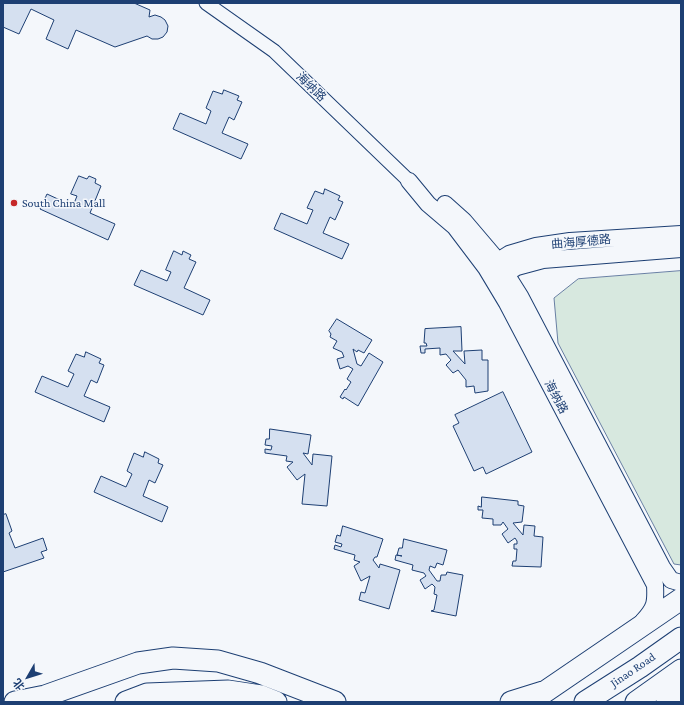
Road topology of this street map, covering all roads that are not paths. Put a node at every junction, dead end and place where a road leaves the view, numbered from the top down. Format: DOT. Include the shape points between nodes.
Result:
graph roads {
  1 [pos="206,3"];
  2 [pos="409,181"];
  3 [pos="681,234"];
  4 [pos="681,249"];
  5 [pos="496,271"];
  6 [pos="681,583"];
  7 [pos="681,599"];
  8 [pos="636,629"];
  9 [pos="681,638"];
  10 [pos="681,670"];
  11 [pos="547,691"];
  12 [pos="681,691"];
  13 [pos="15,702"];
  14 [pos="126,702"];
  15 [pos="276,702"];
  16 [pos="335,702"];
  17 [pos="511,702"];
  18 [pos="530,702"];
  19 [pos="585,702"];
  20 [pos="636,702"];
  21 [pos="667,702"];
  1 -- 2 [label="street, 海纳路" via="274,51"];
  2 -- 5 [label="street, 海纳路" via="428,204 455,227"];
  3 -- 5 [label="street, 曲海厚德路" via="570,241 536,246 509,254"];
  4 -- 5 [label="street, 曲海厚德路" via="543,260"];
  5 -- 6 [label="street, 海纳路" via="534,321 662,567 671,580"];
  5 -- 8 [label="street, 海纳路" via="507,303 655,585 656,600 653,610"];
  7 -- 8 [label="highway"];
  8 -- 11 [label="highway"];
  9 -- 19 [label="highway, Jinao Road"];
  10 -- 20 [label="highway"];
  11 -- 17 [label="highway"];
  11 -- 18 [label="highway"];
  12 -- 21 [label="highway"];
  13 -- 16 [label="highway" via="45,696 138,663 173,658 218,661 260,673"];
  14 -- 15 [label="highway" via="147,694 228,691 261,696"];
}
